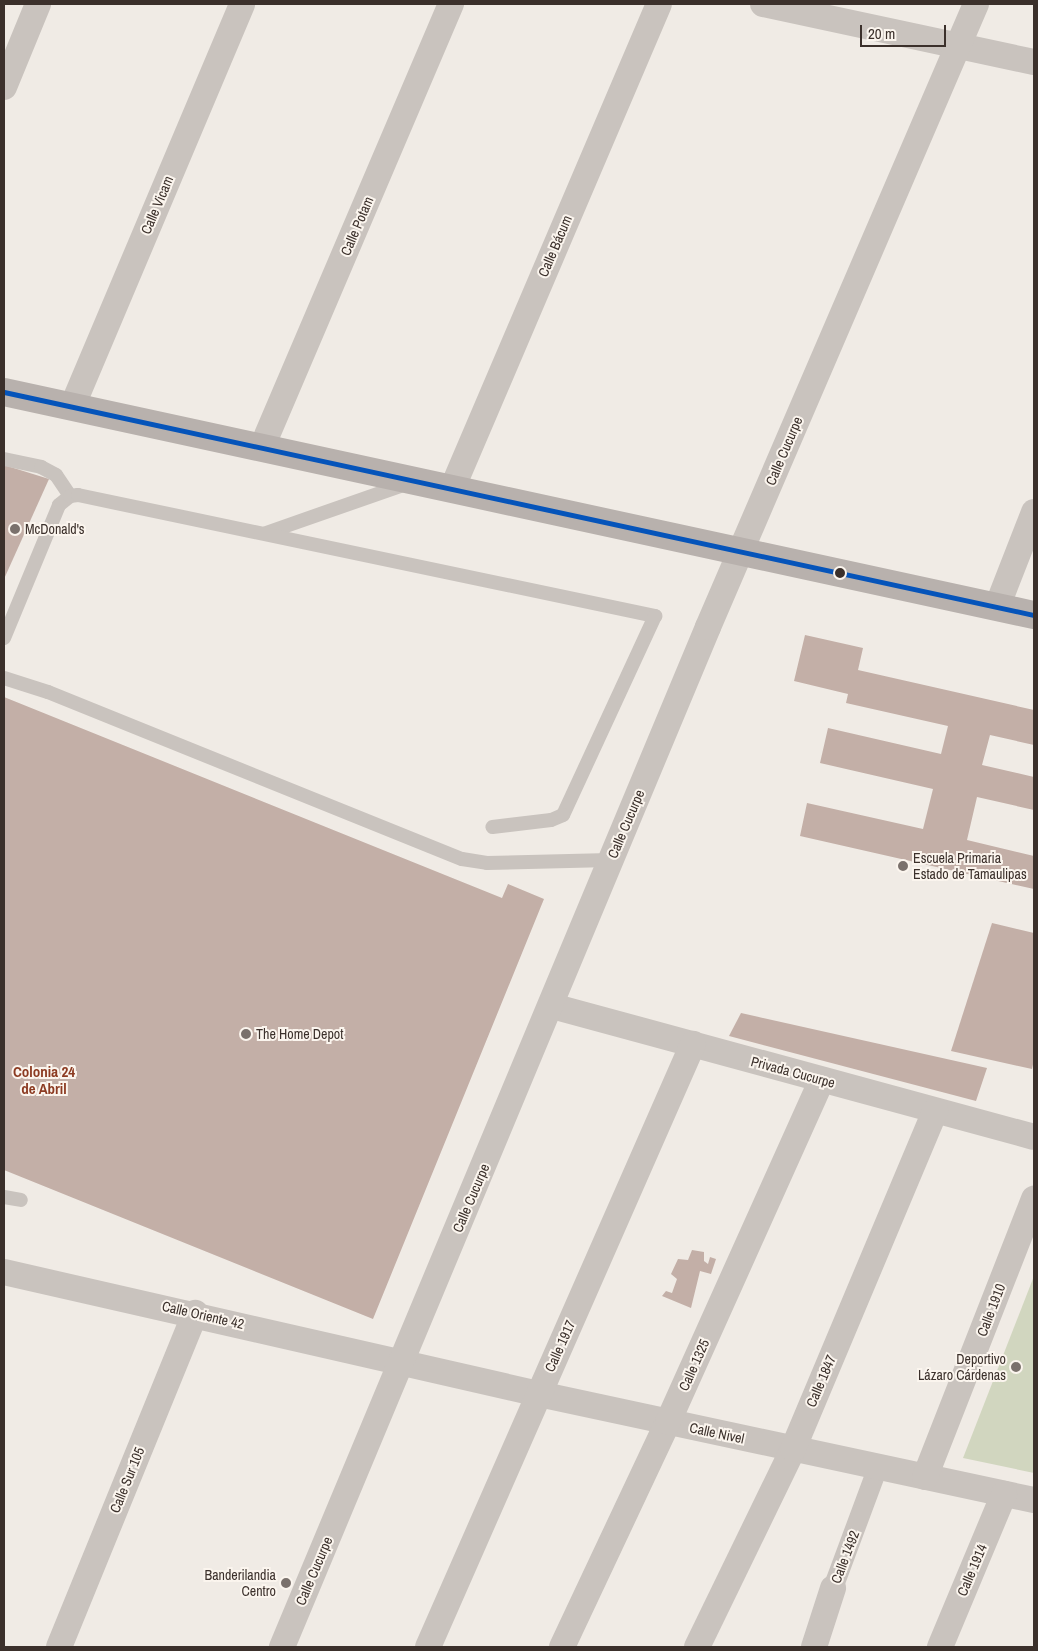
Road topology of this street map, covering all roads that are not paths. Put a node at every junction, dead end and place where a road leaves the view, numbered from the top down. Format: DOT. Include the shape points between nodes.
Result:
graph roads {
  1 [pos="38,4"];
  2 [pos="242,4"];
  3 [pos="451,4"];
  4 [pos="659,4"];
  5 [pos="763,4"];
  6 [pos="976,4"];
  7 [pos="960,44"];
  8 [pos="1034,62"];
  9 [pos="4,87"];
  10 [pos="4,392"];
  11 [pos="72,407"];
  12 [pos="262,448"];
  13 [pos="4,459"];
  14 [pos="413,481"];
  15 [pos="452,489"];
  16 [pos="70,496"];
  17 [pos="1034,512"];
  18 [pos="264,534"];
  19 [pos="741,552"];
  20 [pos="997,607"];
  21 [pos="1034,615"];
  22 [pos="4,638"];
  23 [pos="4,678"];
  24 [pos="492,827"];
  25 [pos="610,860"];
  26 [pos="552,1006"];
  27 [pos="693,1044"];
  28 [pos="822,1080"];
  29 [pos="935,1111"];
  30 [pos="1034,1138"];
  31 [pos="4,1197"];
  32 [pos="1034,1199"];
  33 [pos="21,1200"];
  34 [pos="6,1279"];
  35 [pos="195,1313"];
  36 [pos="401,1362"];
  37 [pos="539,1394"];
  38 [pos="668,1422"];
  39 [pos="793,1449"];
  40 [pos="878,1467"];
  41 [pos="925,1477"];
  42 [pos="1004,1494"];
  43 [pos="1034,1500"];
  44 [pos="833,1588"];
  45 [pos="59,1647"];
  46 [pos="282,1647"];
  47 [pos="428,1647"];
  48 [pos="562,1647"];
  49 [pos="697,1647"];
  50 [pos="814,1647"];
  51 [pos="940,1647"];
  1 -- 9 [label="street"];
  2 -- 11 [label="street, Calle Vicam"];
  3 -- 12 [label="street, Calle Potam"];
  4 -- 15 [label="street, Calle Bácum"];
  5 -- 7 [label="street"];
  6 -- 7 [label="street, Calle Cucurpe"];
  7 -- 8 [label="street"];
  7 -- 19 [label="street, Calle Cucurpe"];
  10 -- 11 [label="main road"];
  11 -- 12 [label="main road"];
  12 -- 14 [label="main road"];
  13 -- 16 [label="lane" via="41,467 56,475"];
  14 -- 15 [label="main road"];
  14 -- 18 [label="lane"];
  15 -- 19 [label="main road"];
  16 -- 18 [label="lane"];
  16 -- 22 [label="lane" via="59,505"];
  17 -- 20 [label="street"];
  18 -- 24 [label="lane" via="655,616 563,815 551,820"];
  19 -- 20 [label="main road"];
  19 -- 25 [label="street, Calle Cucurpe"];
  20 -- 21 [label="main road"];
  23 -- 25 [label="lane" via="48,692 462,859 488,863"];
  25 -- 26 [label="street, Calle Cucurpe"];
  26 -- 27 [label="street, Privada Cucurpe"];
  26 -- 36 [label="street, Calle Cucurpe"];
  27 -- 28 [label="street, Privada Cucurpe"];
  27 -- 37 [label="street, Calle 1917"];
  28 -- 29 [label="street, Privada Cucurpe"];
  28 -- 38 [label="street, Calle 1325"];
  29 -- 30 [label="street, Privada Cucurpe"];
  29 -- 39 [label="street, Calle 1847"];
  31 -- 33 [label="lane"];
  32 -- 41 [label="street, Calle 1910"];
  34 -- 35 [label="street, Calle Oriente 42"];
  35 -- 36 [label="street, Calle Oriente 42"];
  35 -- 45 [label="street, Calle Sur 105"];
  36 -- 37 [label="street, Calle Nivel"];
  36 -- 46 [label="street, Calle Cucurpe"];
  37 -- 38 [label="street, Calle Nivel"];
  37 -- 47 [label="street, Calle 1917"];
  38 -- 39 [label="street, Calle Nivel"];
  38 -- 48 [label="street, Calle 1325"];
  39 -- 40 [label="street, Calle Nivel"];
  39 -- 49 [label="street, Calle 1847"];
  40 -- 41 [label="street, Calle Nivel"];
  40 -- 44 [label="street, Calle 1492"];
  41 -- 42 [label="street, Calle Nivel"];
  42 -- 43 [label="street, Calle Nivel"];
  42 -- 51 [label="street, Calle 1914"];
  44 -- 50 [label="street, Calle 1492"];
}
